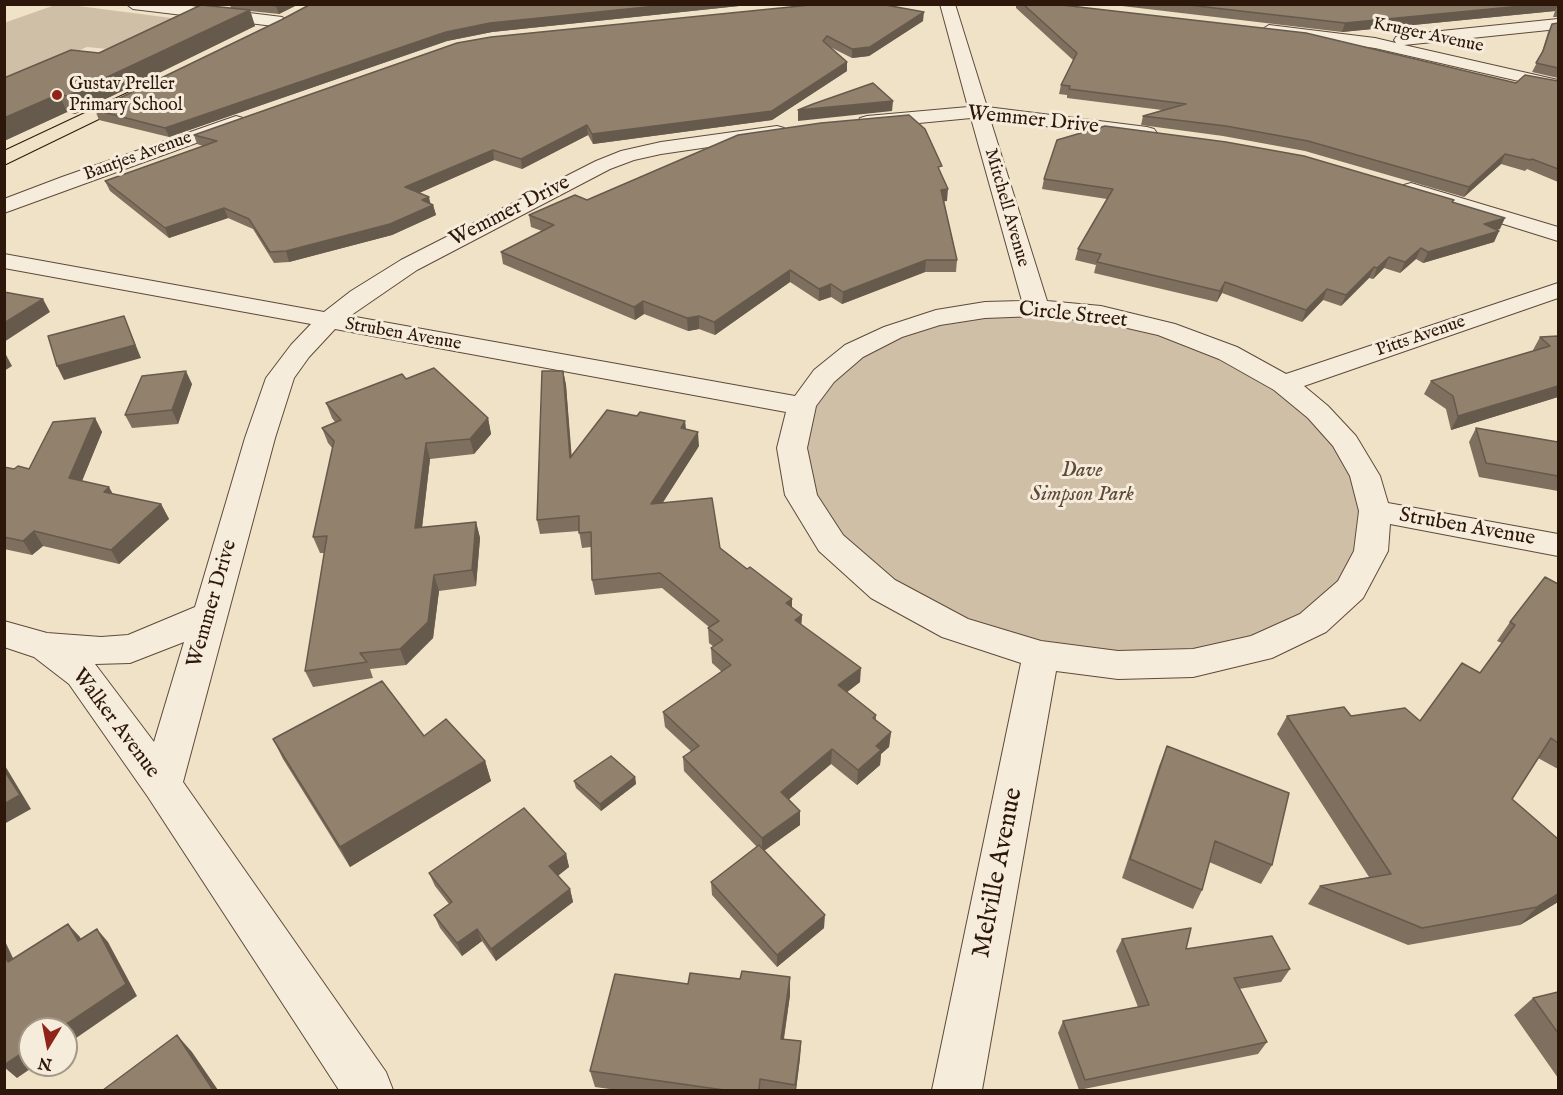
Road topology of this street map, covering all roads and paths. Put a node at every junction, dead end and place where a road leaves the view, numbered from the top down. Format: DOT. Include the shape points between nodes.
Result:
graph roads {
  1 [pos="134,4"];
  2 [pos="947,4"];
  3 [pos="300,13"];
  4 [pos="282,22"];
  5 [pos="1558,24"];
  6 [pos="1254,28"];
  7 [pos="250,38"];
  8 [pos="1375,43"];
  9 [pos="154,85"];
  10 [pos="1558,85"];
  11 [pos="978,112"];
  12 [pos="248,118"];
  13 [pos="843,124"];
  14 [pos="797,129"];
  15 [pos="1168,136"];
  16 [pos="4,159"];
  17 [pos="1390,183"];
  18 [pos="4,207"];
  19 [pos="1558,234"];
  20 [pos="4,261"];
  21 [pos="1558,290"];
  22 [pos="1036,308"];
  23 [pos="328,321"];
  24 [pos="1284,384"];
  25 [pos="802,406"];
  26 [pos="1375,511"];
  27 [pos="1558,544"];
  28 [pos="210,615"];
  29 [pos="4,634"];
  30 [pos="47,647"];
  31 [pos="1041,655"];
  32 [pos="162,785"];
  33 [pos="368,1090"];
  34 [pos="957,1090"];
  1 -- 4 [label="street"];
  2 -- 11 [label="street, Mitchell Avenue"];
  3 -- 4 [label="main road"];
  4 -- 7 [label="main road"];
  5 -- 8 [label="street"];
  6 -- 8 [label="street, Kruger Avenue"];
  8 -- 10 [label="street, Kruger Avenue"];
  9 -- 16 [label="main road"];
  11 -- 13 [label="street, Wemmer Drive"];
  11 -- 15 [label="street, Wemmer Drive"];
  11 -- 22 [label="street, Mitchell Avenue"];
  12 -- 18 [label="street, Bantjes Avenue"];
  14 -- 23 [label="street, Wemmer Drive" via="660,148 603,165 409,265"];
  17 -- 19 [label="street"];
  20 -- 23 [label="street, Struben Avenue"];
  21 -- 24 [label="street, Pitts Avenue"];
  22 -- 24 [label="street, Circle Street" via="1101,314 1166,329 1228,352"];
  22 -- 25 [label="street, Circle Street" via="985,310 936,318 892,332 854,351 824,376"];
  23 -- 25 [label="street, Struben Avenue"];
  23 -- 28 [label="street, Wemmer Drive" via="280,378"];
  24 -- 26 [label="street, Circle Street" via="1346,442 1365,476"];
  25 -- 31 [label="street, Circle Street" via="792,448 801,495 831,543 883,589 955,628"];
  26 -- 27 [label="street, Struben Avenue"];
  26 -- 31 [label="street, Circle Street" via="1371,551 1351,590 1313,623 1260,648 1193,663 1129,665"];
  28 -- 30 [label="street" via="130,649"];
  28 -- 32 [label="street, Wemmer Drive"];
  29 -- 30 [label="street, Walker Avenue"];
  30 -- 32 [label="street, Walker Avenue" via="82,674"];
  31 -- 34 [label="street, Melville Avenue"];
  32 -- 33 [label="street"];
}
